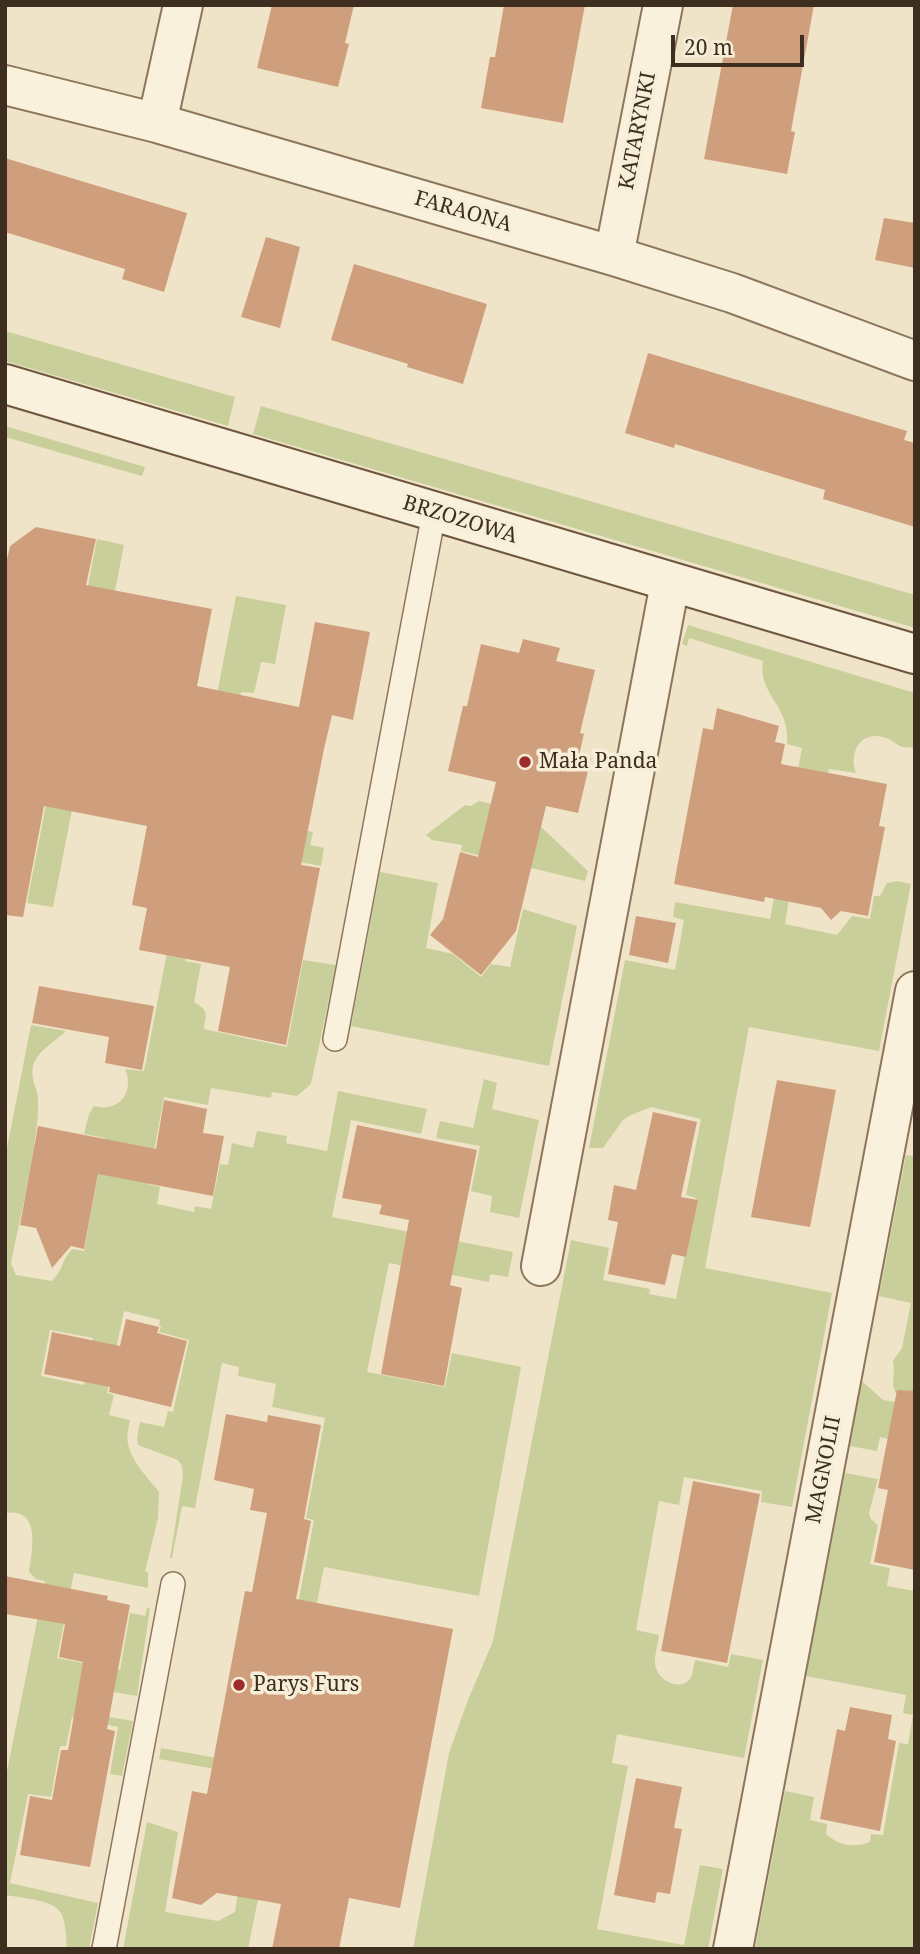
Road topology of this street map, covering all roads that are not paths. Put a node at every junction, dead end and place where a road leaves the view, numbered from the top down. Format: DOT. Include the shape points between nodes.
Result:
graph roads {
  1 [pos="183,5"];
  2 [pos="663,5"];
  3 [pos="5,85"];
  4 [pos="157,123"];
  5 [pos="614,256"];
  6 [pos="915,361"];
  7 [pos="5,384"];
  8 [pos="435,513"];
  9 [pos="670,583"];
  10 [pos="915,654"];
  11 [pos="915,991"];
  12 [pos="335,1039"];
  13 [pos="541,1266"];
  14 [pos="173,1584"];
  15 [pos="104,1949"];
  16 [pos="733,1949"];
  1 -- 4 [label="street"];
  2 -- 5 [label="street, KATARYNKI"];
  3 -- 4 [label="street, FARAONA"];
  4 -- 5 [label="street, FARAONA"];
  5 -- 6 [label="street, FARAONA" via="732,293"];
  7 -- 8 [label="street, BRZOZOWA"];
  8 -- 9 [label="street, BRZOZOWA"];
  8 -- 12 [label="lane"];
  9 -- 10 [label="street, BRZOZOWA"];
  9 -- 13 [label="street"];
  11 -- 16 [label="street, MAGNOLII"];
  14 -- 15 [label="lane"];
}
